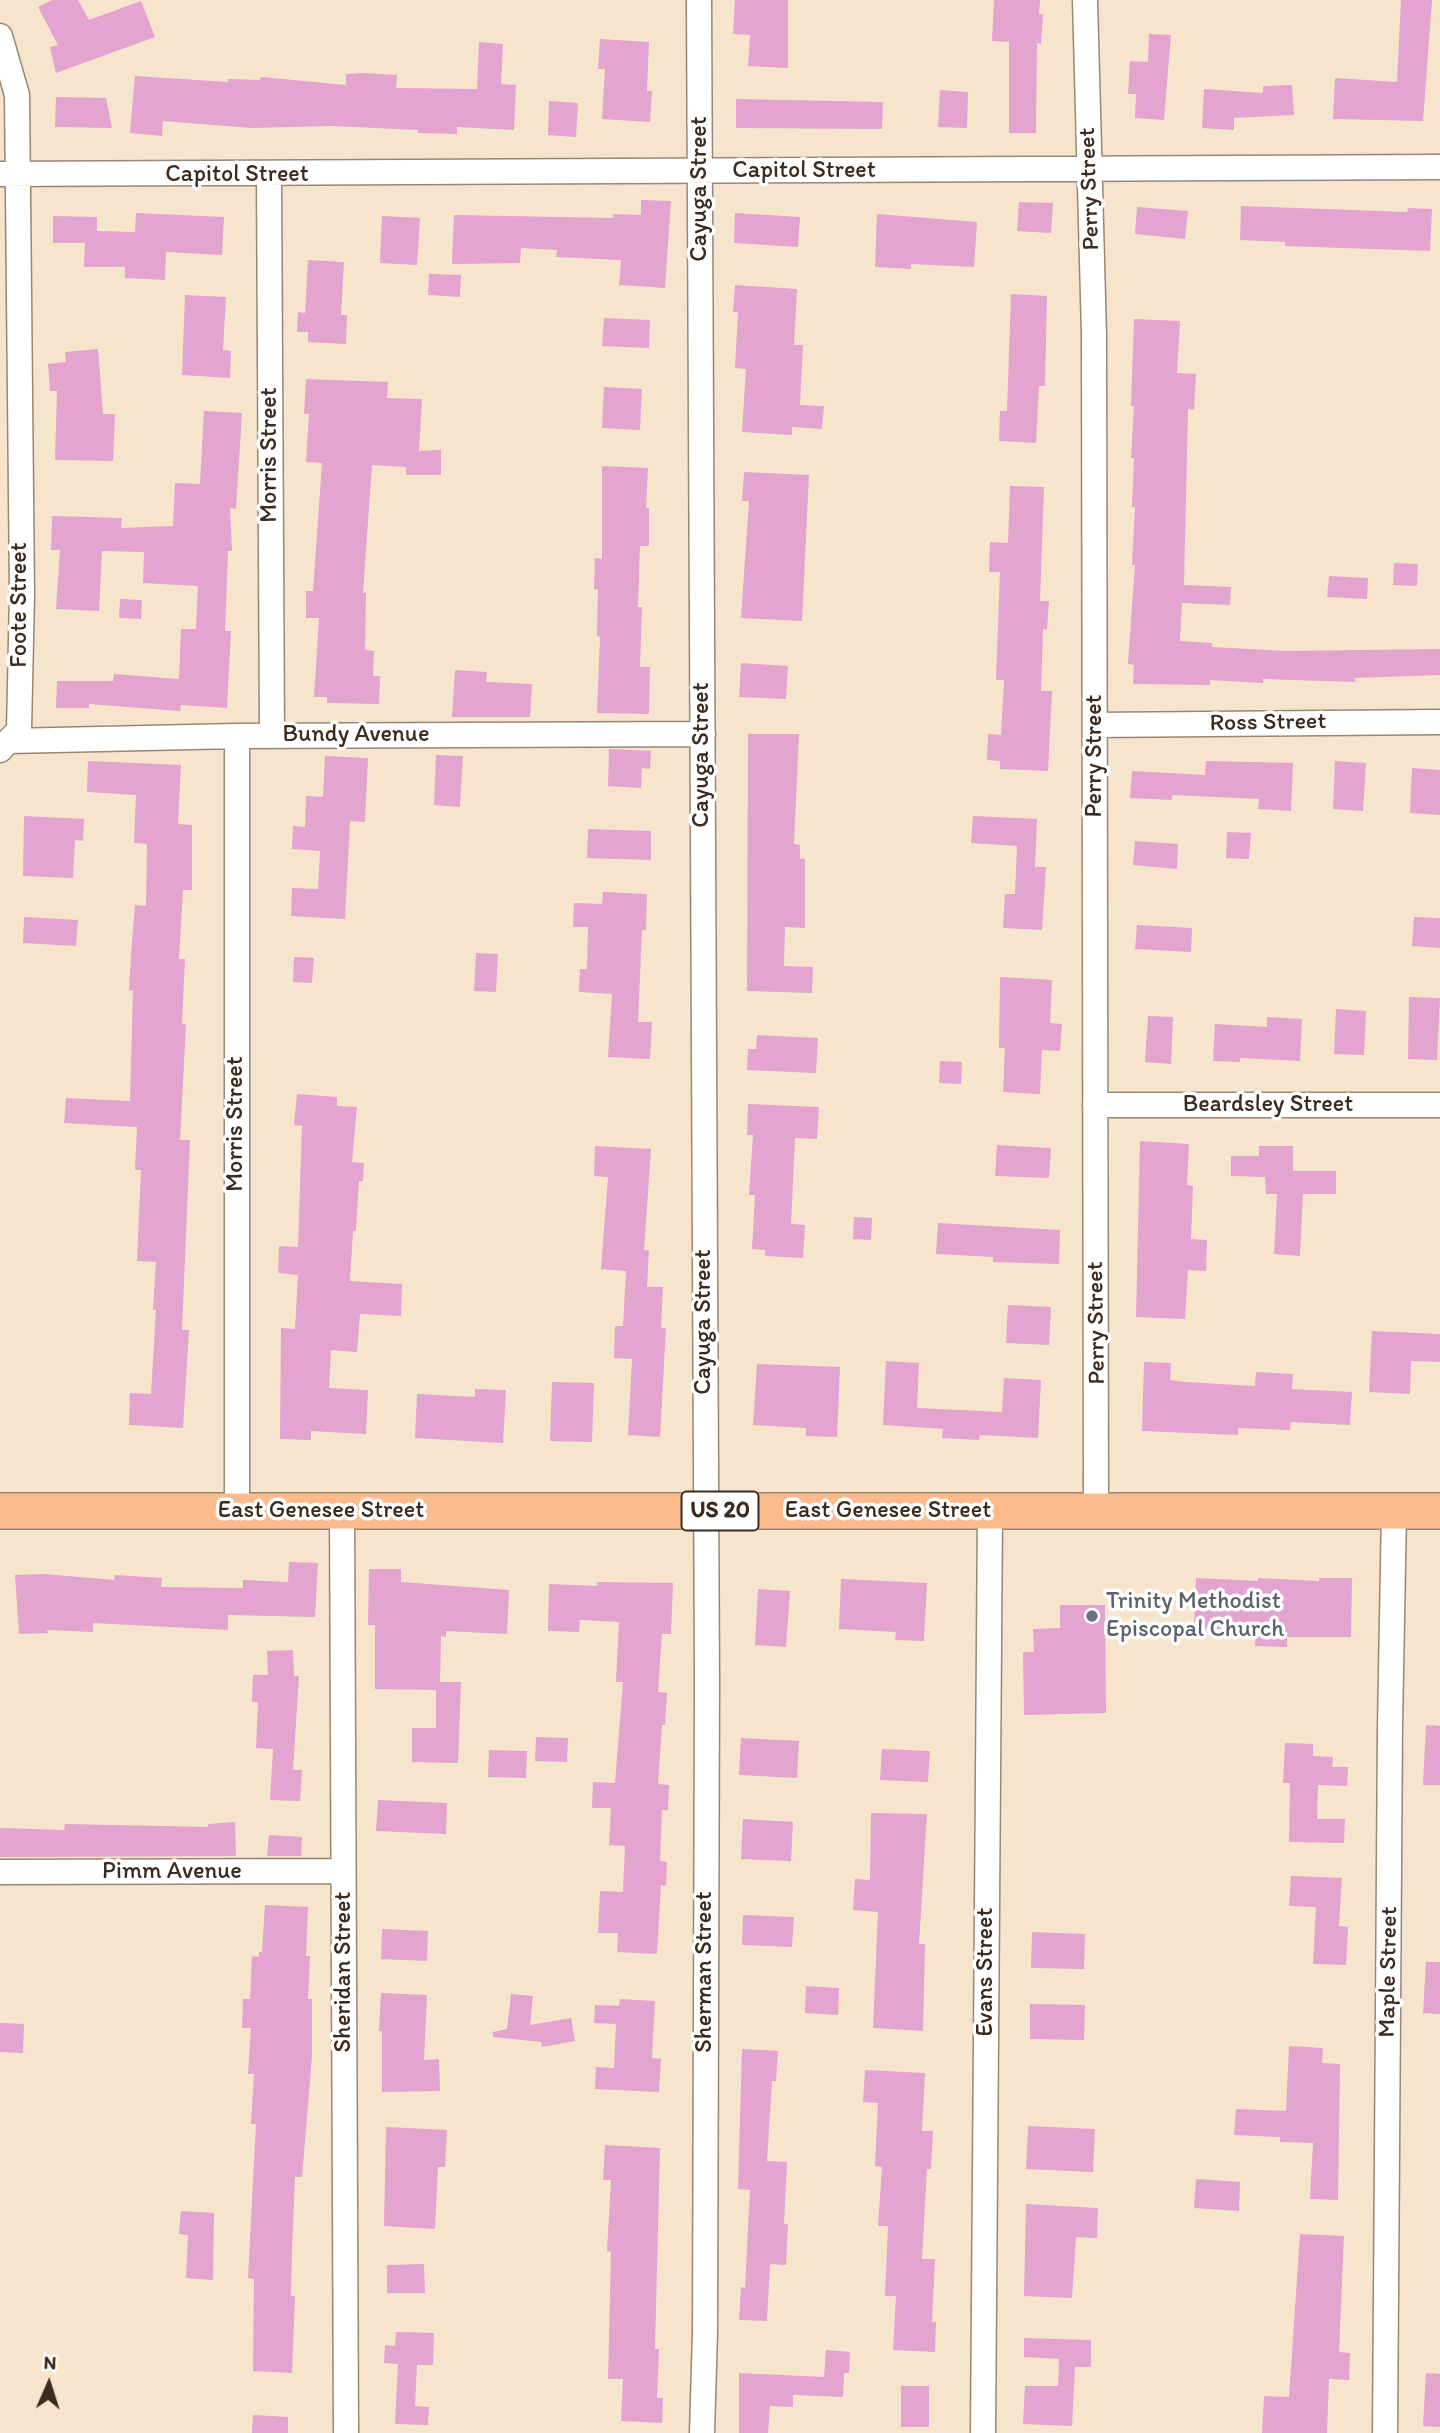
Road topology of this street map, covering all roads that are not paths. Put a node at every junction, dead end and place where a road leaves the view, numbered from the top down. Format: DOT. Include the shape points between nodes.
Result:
graph roads {
  1 [pos="699,0"];
  2 [pos="1085,0"];
  3 [pos="0,36"];
  4 [pos="1440,167"];
  5 [pos="1089,169"];
  6 [pos="699,172"];
  7 [pos="269,174"];
  8 [pos="9,175"];
  9 [pos="1440,722"];
  10 [pos="1095,724"];
  11 [pos="703,734"];
  12 [pos="272,735"];
  13 [pos="237,736"];
  14 [pos="5,745"];
  15 [pos="1095,1105"];
  16 [pos="1440,1105"];
  17 [pos="0,1511"];
  18 [pos="237,1511"];
  19 [pos="342,1511"];
  20 [pos="704,1511"];
  21 [pos="1096,1511"];
  22 [pos="1394,1511"];
  23 [pos="1440,1511"];
  24 [pos="990,1512"];
  25 [pos="343,1871"];
  26 [pos="0,1872"];
  27 [pos="346,2433"];
  28 [pos="702,2433"];
  29 [pos="983,2433"];
  30 [pos="1385,2433"];
  1 -- 6 [label="street, Cayuga Street"];
  2 -- 5 [label="street, Perry Street"];
  3 -- 8 [label="street, Foote Street" via="17,95"];
  4 -- 5 [label="street, Capitol Street"];
  5 -- 6 [label="street, Capitol Street"];
  5 -- 10 [label="street, Perry Street"];
  6 -- 7 [label="street, Capitol Street"];
  6 -- 11 [label="street, Cayuga Street"];
  7 -- 8 [label="street, Capitol Street"];
  7 -- 12 [label="street, Morris Street"];
  8 -- 14 [label="street, Foote Street" via="22,594 19,730"];
  9 -- 10 [label="street, Ross Street"];
  10 -- 15 [label="street, Perry Street"];
  11 -- 12 [label="street, Bundy Avenue"];
  11 -- 20 [label="street, Cayuga Street"];
  12 -- 13 [label="street, Bundy Avenue"];
  13 -- 14 [label="street, Bundy Avenue"];
  13 -- 18 [label="street, Morris Street"];
  15 -- 16 [label="street, Beardsley Street"];
  15 -- 21 [label="street, Perry Street"];
  17 -- 18 [label="highway, East Genesee Street / US 20"];
  18 -- 19 [label="highway, East Genesee Street / US 20"];
  19 -- 20 [label="highway, East Genesee Street / US 20"];
  19 -- 25 [label="street, Sheridan Street"];
  20 -- 24 [label="highway, East Genesee Street / US 20"];
  20 -- 28 [label="street, Sherman Street"];
  21 -- 22 [label="highway, East Genesee Street / US 20"];
  21 -- 24 [label="highway, East Genesee Street / US 20"];
  22 -- 23 [label="highway, East Genesee Street / US 20"];
  22 -- 30 [label="street, Maple Street"];
  24 -- 29 [label="street, Evans Street"];
  25 -- 26 [label="street, Pimm Avenue"];
  25 -- 27 [label="street, Sheridan Street"];
}
